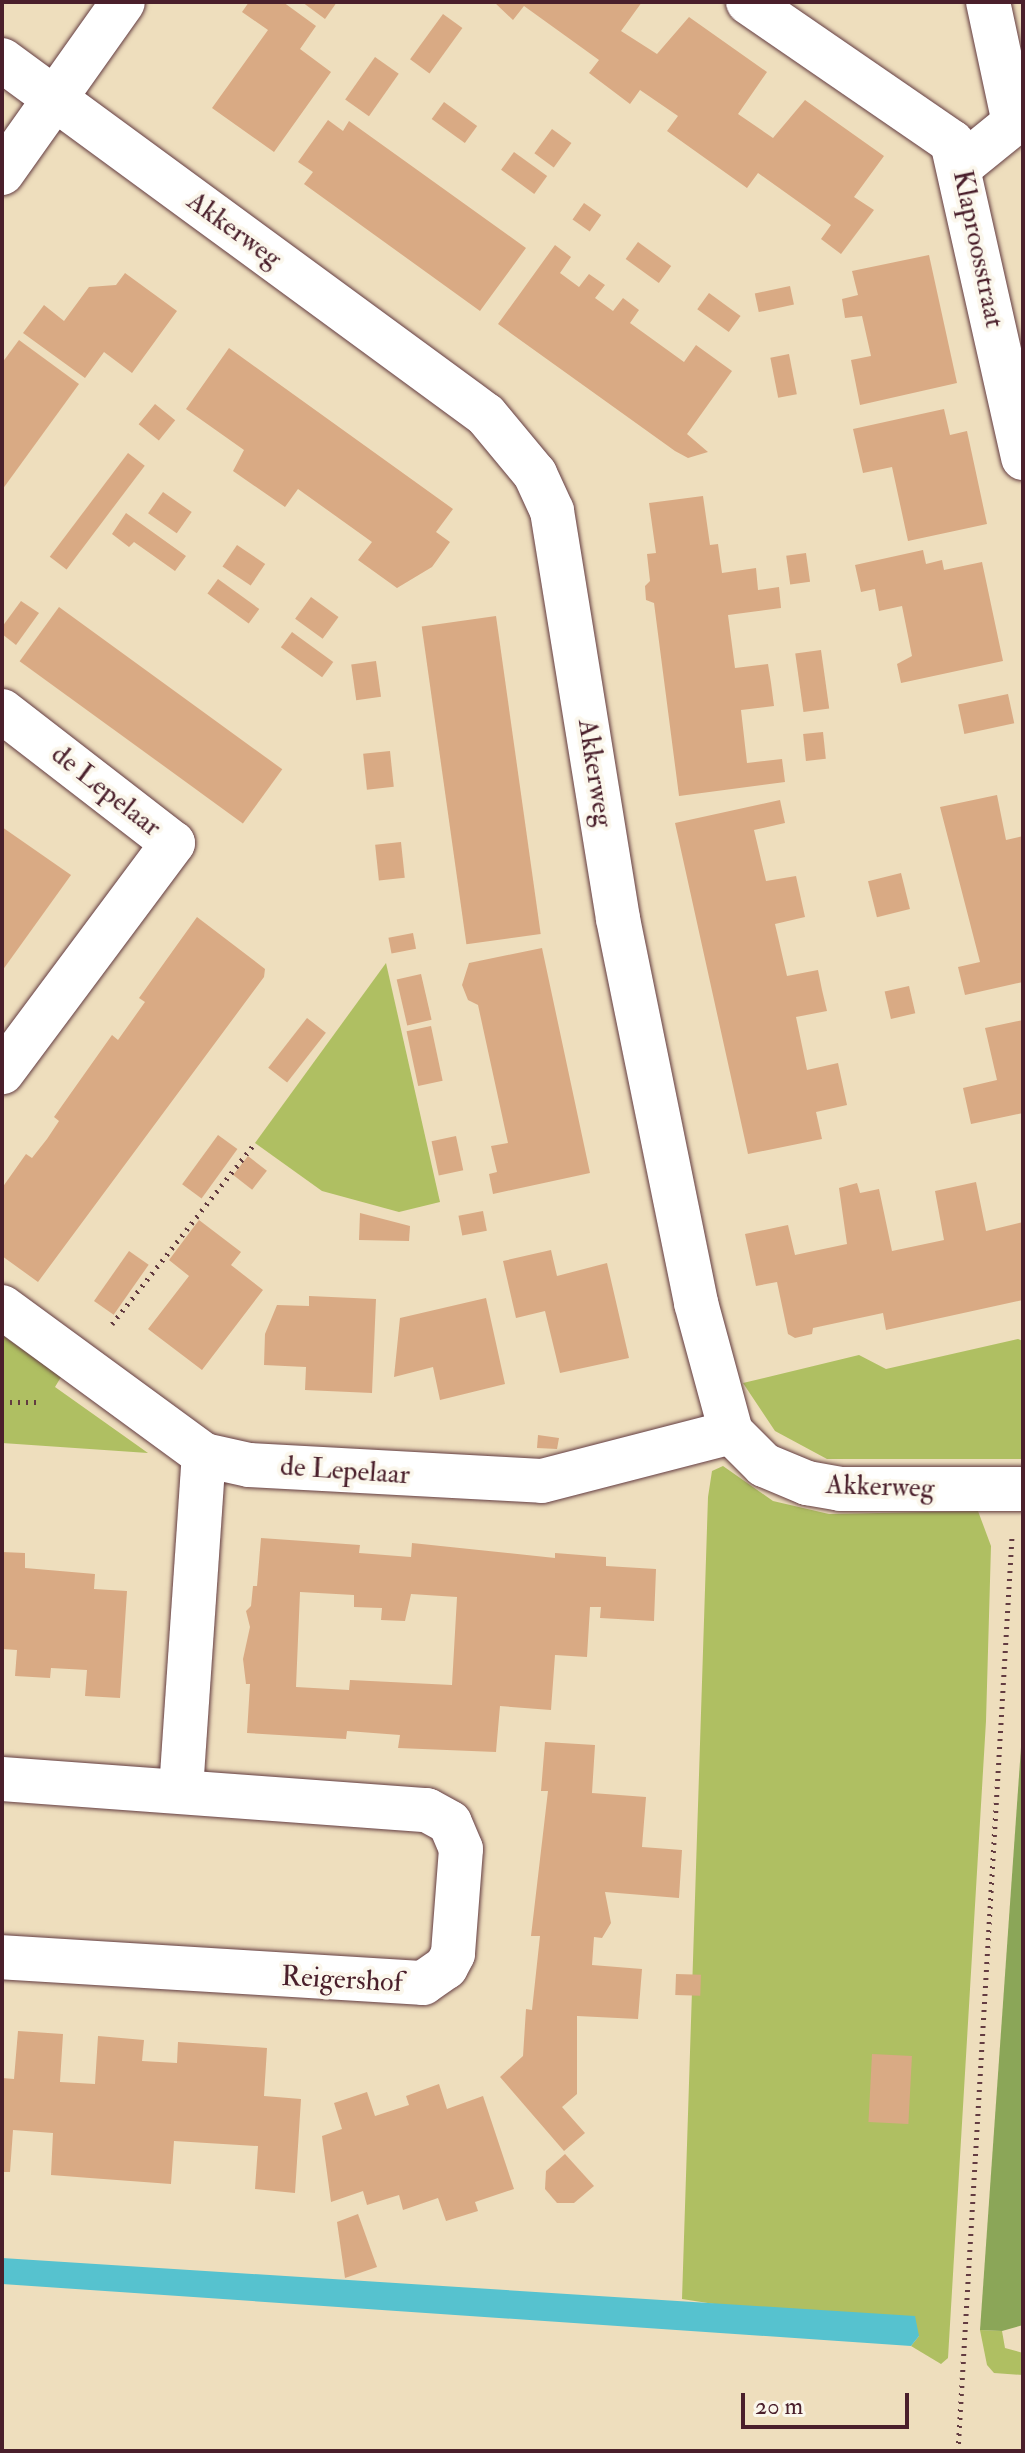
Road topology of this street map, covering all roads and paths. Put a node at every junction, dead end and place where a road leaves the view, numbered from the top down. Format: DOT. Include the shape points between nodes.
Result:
graph roads {
  1 [pos="123,2"];
  2 [pos="748,2"];
  3 [pos="988,2"];
  4 [pos="2,60"];
  5 [pos="55,100"];
  6 [pos="961,166"];
  7 [pos="2,173"];
  8 [pos="1023,458"];
  9 [pos="2,711"];
  10 [pos="2,1072"];
  11 [pos="255,1143"];
  12 [pos="2,1307"];
  13 [pos="81,1364"];
  14 [pos="2,1402"];
  15 [pos="731,1432"];
  16 [pos="204,1455"];
  17 [pos="1019,1489"];
  18 [pos="2,1779"];
  19 [pos="181,1790"];
  20 [pos="2,1957"];
  21 [pos="958,2451"];
  1 -- 5 [label="street"];
  2 -- 6 [label="street, Klaproosstraat" via="952,142"];
  3 -- 6 [label="street" via="1014,123"];
  4 -- 5 [label="street, Akkerweg"];
  5 -- 7 [label="street"];
  5 -- 15 [label="street, Akkerweg" via="486,415 535,474 552,511 618,919 696,1303"];
  6 -- 8 [label="street, Klaproosstraat"];
  9 -- 10 [label="street, de Lepelaar" via="173,843"];
  11 -- 13 [label="path"];
  12 -- 13 [label="street, de Lepelaar"];
  13 -- 14 [label="path" via="54,1401"];
  13 -- 16 [label="street, de Lepelaar"];
  15 -- 16 [label="street, de Lepelaar" via="565,1476 518,1482 249,1465"];
  15 -- 17 [label="street, Akkerweg" via="764,1465 807,1483 840,1489"];
  16 -- 19 [label="street"];
  17 -- 21 [label="path"];
  18 -- 19 [label="street, Reigershof"];
  19 -- 20 [label="street, Reigershof" via="440,1815 450,1823 461,1849 453,1954 446,1967 436,1977 410,1986"];
}
